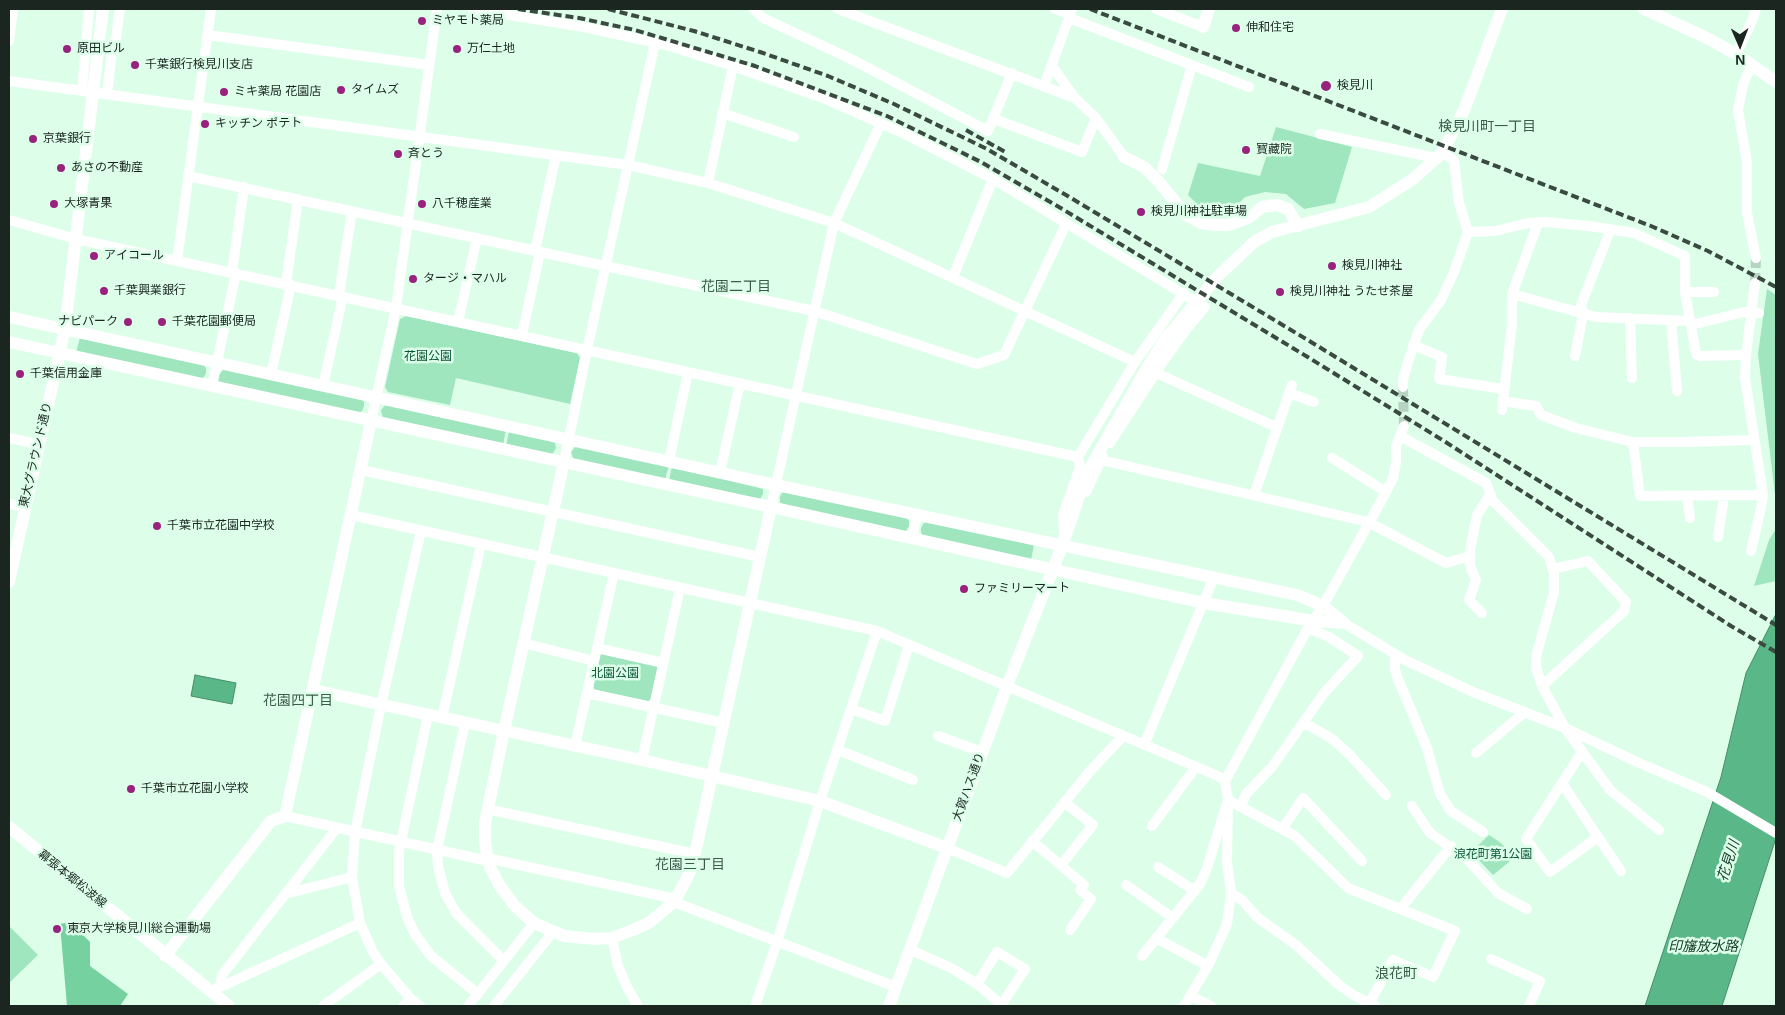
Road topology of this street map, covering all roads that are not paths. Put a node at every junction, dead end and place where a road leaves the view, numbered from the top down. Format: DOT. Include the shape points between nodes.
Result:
graph roads {
  1 [pos="13,9"];
  2 [pos="89,9"];
  3 [pos="103,9"];
  4 [pos="120,9"];
  5 [pos="211,9"];
  6 [pos="437,9"];
  7 [pos="472,9"];
  8 [pos="755,9"];
  9 [pos="762,9"];
  10 [pos="838,9"];
  11 [pos="1055,9"];
  12 [pos="1156,9"];
  13 [pos="1209,9"];
  14 [pos="1502,9"];
  15 [pos="1644,9"];
  16 [pos="1756,9"];
  17 [pos="1070,14"];
  18 [pos="1203,27"];
  19 [pos="208,35"];
  20 [pos="9,41"];
  21 [pos="655,43"];
  22 [pos="1736,54"];
  23 [pos="1192,65"];
  24 [pos="430,66"];
  25 [pos="733,66"];
  26 [pos="1052,66"];
  27 [pos="1753,66"];
  28 [pos="1012,74"];
  29 [pos="9,80"];
  30 [pos="1776,82"];
  31 [pos="1044,86"];
  32 [pos="1249,87"];
  33 [pos="87,92"];
  34 [pos="106,94"];
  35 [pos="1075,98"];
  36 [pos="198,106"];
  37 [pos="722,113"];
  38 [pos="1096,118"];
  39 [pos="994,119"];
  40 [pos="881,123"];
  41 [pos="1320,134"];
  42 [pos="794,136"];
  43 [pos="420,137"];
  44 [pos="556,155"];
  45 [pos="1439,155"];
  46 [pos="1124,156"];
  47 [pos="628,165"];
  48 [pos="1162,169"];
  49 [pos="188,176"];
  50 [pos="993,179"];
  51 [pos="708,182"];
  52 [pos="244,187"];
  53 [pos="298,199"];
  54 [pos="352,211"];
  55 [pos="9,220"];
  56 [pos="408,223"];
  57 [pos="834,223"];
  58 [pos="1538,223"];
  59 [pos="1066,224"];
  60 [pos="1298,226"];
  61 [pos="1610,231"];
  62 [pos="1468,232"];
  63 [pos="76,238"];
  64 [pos="477,238"];
  65 [pos="538,252"];
  66 [pos="1756,258"];
  67 [pos="177,261"];
  68 [pos="606,266"];
  69 [pos="234,273"];
  70 [pos="953,277"];
  71 [pos="1755,283"];
  72 [pos="289,284"];
  73 [pos="1685,292"];
  74 [pos="1714,292"];
  75 [pos="1184,293"];
  76 [pos="1512,294"];
  77 [pos="341,296"];
  78 [pos="396,308"];
  79 [pos="814,311"];
  80 [pos="1025,311"];
  81 [pos="1755,312"];
  82 [pos="1583,314"];
  83 [pos="9,317"];
  84 [pos="1630,318"];
  85 [pos="1671,320"];
  86 [pos="458,322"];
  87 [pos="1691,323"];
  88 [pos="65,328"];
  89 [pos="522,335"];
  90 [pos="9,342"];
  91 [pos="1413,345"];
  92 [pos="587,350"];
  93 [pos="60,353"];
  94 [pos="1746,354"];
  95 [pos="1575,356"];
  96 [pos="217,362"];
  97 [pos="1135,362"];
  98 [pos="688,372"];
  99 [pos="1156,373"];
  100 [pos="271,374"];
  101 [pos="1632,378"];
  102 [pos="740,383"];
  103 [pos="212,386"];
  104 [pos="323,386"];
  105 [pos="1403,387"];
  106 [pos="1503,390"];
  107 [pos="1677,391"];
  108 [pos="795,395"];
  109 [pos="376,398"];
  110 [pos="1314,402"];
  111 [pos="371,421"];
  112 [pos="1404,426"];
  113 [pos="1276,427"];
  114 [pos="1400,436"];
  115 [pos="9,438"];
  116 [pos="568,439"];
  117 [pos="1754,440"];
  118 [pos="1633,442"];
  119 [pos="38,444"];
  120 [pos="1078,457"];
  121 [pos="1332,458"];
  122 [pos="1101,460"];
  123 [pos="669,461"];
  124 [pos="564,462"];
  125 [pos="361,470"];
  126 [pos="720,472"];
  127 [pos="776,485"];
  128 [pos="1386,492"];
  129 [pos="1254,495"];
  130 [pos="1490,495"];
  131 [pos="1763,495"];
  132 [pos="1687,496"];
  133 [pos="1724,496"];
  134 [pos="9,504"];
  135 [pos="24,507"];
  136 [pos="771,507"];
  137 [pos="553,512"];
  138 [pos="351,515"];
  139 [pos="917,515"];
  140 [pos="1690,518"];
  141 [pos="1368,522"];
  142 [pos="421,531"];
  143 [pos="1718,537"];
  144 [pos="912,538"];
  145 [pos="1063,540"];
  146 [pos="481,544"];
  147 [pos="1751,551"];
  148 [pos="1470,556"];
  149 [pos="543,557"];
  150 [pos="760,557"];
  151 [pos="1052,569"];
  152 [pos="1552,569"];
  153 [pos="10,573"];
  154 [pos="614,573"];
  155 [pos="1214,578"];
  156 [pos="680,588"];
  157 [pos="750,603"];
  158 [pos="1204,603"];
  159 [pos="1323,606"];
  160 [pos="1482,613"];
  161 [pos="1344,623"];
  162 [pos="1311,625"];
  163 [pos="877,631"];
  164 [pos="524,644"];
  165 [pos="909,645"];
  166 [pos="597,648"];
  167 [pos="1395,656"];
  168 [pos="594,661"];
  169 [pos="664,663"];
  170 [pos="1007,686"];
  171 [pos="1542,686"];
  172 [pos="313,690"];
  173 [pos="587,693"];
  174 [pos="382,705"];
  175 [pos="654,708"];
  176 [pos="851,709"];
  177 [pos="1525,712"];
  178 [pos="428,715"];
  179 [pos="442,718"];
  180 [pos="465,723"];
  181 [pos="724,723"];
  182 [pos="1304,723"];
  183 [pos="1565,728"];
  184 [pos="504,731"];
  185 [pos="938,736"];
  186 [pos="1123,736"];
  187 [pos="1144,745"];
  188 [pos="575,746"];
  189 [pos="838,750"];
  190 [pos="982,752"];
  191 [pos="1582,752"];
  192 [pos="1476,753"];
  193 [pos="642,760"];
  194 [pos="1196,767"];
  195 [pos="712,777"];
  196 [pos="913,780"];
  197 [pos="1225,781"];
  198 [pos="1562,783"];
  199 [pos="1386,795"];
  200 [pos="1228,800"];
  201 [pos="820,801"];
  202 [pos="1064,802"];
  203 [pos="1240,806"];
  204 [pos="1412,806"];
  205 [pos="488,809"];
  206 [pos="285,816"];
  207 [pos="1152,826"];
  208 [pos="9,827"];
  209 [pos="337,828"];
  210 [pos="1283,828"];
  211 [pos="1659,830"];
  212 [pos="355,832"];
  213 [pos="1483,832"];
  214 [pos="1776,833"];
  215 [pos="1598,837"];
  216 [pos="1032,841"];
  217 [pos="401,843"];
  218 [pos="1451,846"];
  219 [pos="947,848"];
  220 [pos="437,850"];
  221 [pos="695,854"];
  222 [pos="487,859"];
  223 [pos="1362,861"];
  224 [pos="1060,865"];
  225 [pos="1158,867"];
  226 [pos="1620,871"];
  227 [pos="352,877"];
  228 [pos="1126,885"];
  229 [pos="1195,891"];
  230 [pos="1231,893"];
  231 [pos="286,894"];
  232 [pos="675,900"];
  233 [pos="1401,908"];
  234 [pos="1527,909"];
  235 [pos="1173,918"];
  236 [pos="360,922"];
  237 [pos="534,923"];
  238 [pos="1070,930"];
  239 [pos="553,932"];
  240 [pos="612,938"];
  241 [pos="1156,938"];
  242 [pos="777,942"];
  243 [pos="910,950"];
  244 [pos="165,956"];
  245 [pos="1142,956"];
  246 [pos="1492,959"];
  247 [pos="504,961"];
  248 [pos="381,964"];
  249 [pos="1208,966"];
  250 [pos="977,984"];
  251 [pos="896,987"];
  252 [pos="216,989"];
  253 [pos="478,994"];
  254 [pos="1191,996"];
  255 [pos="407,1003"];
  256 [pos="1372,1004"];
  257 [pos="1002,1005"];
  258 [pos="229,1006"];
  259 [pos="323,1006"];
  260 [pos="420,1006"];
  261 [pos="468,1006"];
  262 [pos="494,1006"];
  263 [pos="638,1006"];
  264 [pos="755,1006"];
  265 [pos="889,1006"];
  266 [pos="1184,1006"];
  267 [pos="1211,1006"];
  268 [pos="1529,1006"];
  1 -- 20 [label="street"];
  2 -- 33 [label="street"];
  3 -- 33 [label="street, 東大グラウンド通り" via="94,78"];
  4 -- 34 [label="street"];
  5 -- 19 [label="street"];
  6 -- 24 [label="street"];
  7 -- 21 [label="street" via="584,27"];
  8 -- 9 [label="street"];
  8 -- 39 [label="street" via="762,18 851,59 988,131"];
  10 -- 28 [label="street"];
  11 -- 17 [label="street"];
  12 -- 18 [label="street"];
  13 -- 18 [label="street"];
  14 -- 45 [label="street, 大賀ハス通り" via="1464,110"];
  15 -- 22 [label="street"];
  16 -- 22 [label="street"];
  17 -- 23 [label="street"];
  17 -- 26 [label="street"];
  19 -- 24 [label="street"];
  19 -- 36 [label="street"];
  21 -- 25 [label="street"];
  21 -- 47 [label="street"];
  22 -- 27 [label="street"];
  23 -- 32 [label="street"];
  23 -- 48 [label="street"];
  24 -- 43 [label="street"];
  25 -- 37 [label="street"];
  25 -- 40 [label="street"];
  26 -- 31 [label="street"];
  26 -- 35 [label="street"];
  27 -- 30 [label="street"];
  27 -- 66 [label="street" via="1743,85 1738,118 1747,162 1747,213"];
  28 -- 31 [label="street"];
  28 -- 39 [label="street"];
  29 -- 33 [label="street"];
  31 -- 35 [label="street"];
  33 -- 34 [label="street"];
  33 -- 63 [label="street, 東大グラウンド通り"];
  34 -- 36 [label="street"];
  35 -- 38 [label="street"];
  36 -- 43 [label="street"];
  36 -- 49 [label="street"];
  37 -- 42 [label="street"];
  37 -- 51 [label="street"];
  38 -- 39 [label="street" via="1082,152"];
  38 -- 46 [label="street"];
  40 -- 50 [label="street"];
  40 -- 57 [label="street"];
  41 -- 45 [label="street"];
  43 -- 44 [label="street"];
  43 -- 56 [label="street"];
  44 -- 47 [label="street"];
  44 -- 65 [label="street"];
  45 -- 60 [label="street, 大賀ハス通り" via="1413,179 1369,207"];
  45 -- 62 [label="street" via="1454,160 1458,203"];
  46 -- 60 [label="street" via="1159,182 1186,215 1201,222 1228,225 1250,217 1262,207 1277,205 1288,209"];
  47 -- 51 [label="street"];
  47 -- 68 [label="street"];
  49 -- 52 [label="street"];
  49 -- 67 [label="street"];
  50 -- 59 [label="street"];
  50 -- 70 [label="street"];
  51 -- 57 [label="street"];
  52 -- 53 [label="street"];
  52 -- 69 [label="street"];
  53 -- 54 [label="street"];
  53 -- 72 [label="street"];
  54 -- 56 [label="street"];
  54 -- 77 [label="street"];
  55 -- 63 [label="street"];
  56 -- 64 [label="street"];
  56 -- 78 [label="street"];
  57 -- 70 [label="street"];
  57 -- 79 [label="street"];
  58 -- 61 [label="street" via="1589,226"];
  58 -- 62 [label="street"];
  58 -- 76 [label="street"];
  59 -- 75 [label="street"];
  59 -- 80 [label="street"];
  60 -- 145 [label="street, 大賀ハス通り" via="1272,232 1254,242 1219,275 1166,338 1087,473"];
  61 -- 73 [label="street" via="1634,234 1685,256"];
  61 -- 82 [label="street" via="1581,305"];
  62 -- 91 [label="street" via="1441,300 1419,330"];
  63 -- 67 [label="street"];
  63 -- 88 [label="street, 東大グラウンド通り"];
  64 -- 65 [label="street"];
  64 -- 86 [label="street"];
  65 -- 68 [label="street"];
  65 -- 89 [label="street"];
  67 -- 69 [label="street"];
  68 -- 79 [label="street"];
  68 -- 92 [label="street"];
  69 -- 72 [label="street"];
  69 -- 96 [label="street"];
  70 -- 80 [label="street"];
  71 -- 81 [label="street"];
  72 -- 77 [label="street"];
  72 -- 100 [label="street"];
  73 -- 74 [label="street"];
  73 -- 87 [label="street"];
  75 -- 97 [label="street"];
  75 -- 99 [label="street" via="1206,307 1174,345"];
  76 -- 82 [label="street"];
  76 -- 106 [label="street" via="1512,324"];
  77 -- 78 [label="street"];
  77 -- 104 [label="street"];
  78 -- 86 [label="street"];
  78 -- 109 [label="street"];
  79 -- 80 [label="street" via="977,364 1004,356"];
  79 -- 108 [label="street"];
  80 -- 97 [label="street"];
  81 -- 87 [label="street"];
  81 -- 94 [label="street"];
  82 -- 84 [label="street"];
  82 -- 95 [label="street"];
  83 -- 88 [label="street"];
  84 -- 85 [label="street"];
  84 -- 101 [label="street"];
  85 -- 87 [label="street"];
  85 -- 107 [label="street"];
  86 -- 89 [label="street"];
  87 -- 94 [label="street" via="1696,354"];
  88 -- 93 [label="street, 東大グラウンド通り"];
  88 -- 96 [label="street"];
  89 -- 92 [label="street"];
  90 -- 93 [label="street"];
  91 -- 105 [label="street"];
  91 -- 106 [label="street" via="1442,357 1440,379"];
  92 -- 98 [label="street"];
  92 -- 116 [label="street"];
  93 -- 103 [label="street"];
  93 -- 119 [label="street, 東大グラウンド通り"];
  94 -- 117 [label="street" via="1745,378"];
  96 -- 100 [label="street"];
  96 -- 103 [label="street"];
  97 -- 120 [label="street"];
  98 -- 102 [label="street"];
  98 -- 123 [label="street"];
  99 -- 113 [label="street"];
  99 -- 122 [label="street"];
  100 -- 104 [label="street"];
  102 -- 108 [label="street"];
  102 -- 126 [label="street"];
  103 -- 111 [label="street"];
  104 -- 109 [label="street"];
  106 -- 118 [label="street" via="1502,405 1536,406 1541,415 1576,428"];
  108 -- 120 [label="street"];
  108 -- 127 [label="street"];
  109 -- 111 [label="street"];
  109 -- 116 [label="street"];
  110 -- 113 [label="street" via="1290,389"];
  111 -- 124 [label="street"];
  111 -- 125 [label="street"];
  112 -- 114 [label="street"];
  113 -- 129 [label="street"];
  114 -- 128 [label="street" via="1393,478"];
  114 -- 130 [label="street" via="1486,483"];
  115 -- 119 [label="street"];
  116 -- 123 [label="street"];
  116 -- 124 [label="street"];
  117 -- 118 [label="street"];
  117 -- 131 [label="street"];
  118 -- 132 [label="street" via="1640,496"];
  119 -- 135 [label="street, 東大グラウンド通り"];
  120 -- 145 [label="street" via="1080,467 1063,515"];
  121 -- 128 [label="street"];
  122 -- 129 [label="street"];
  122 -- 145 [label="street" via="1086,491 1078,518"];
  123 -- 126 [label="street"];
  124 -- 136 [label="street"];
  124 -- 137 [label="street"];
  125 -- 137 [label="street"];
  125 -- 138 [label="street"];
  126 -- 127 [label="street"];
  127 -- 136 [label="street"];
  127 -- 139 [label="street"];
  128 -- 141 [label="street"];
  129 -- 141 [label="street"];
  130 -- 148 [label="street" via="1477,515"];
  130 -- 152 [label="street" via="1493,502 1549,557"];
  131 -- 133 [label="street"];
  131 -- 147 [label="street"];
  132 -- 133 [label="street"];
  132 -- 140 [label="street"];
  133 -- 143 [label="street"];
  134 -- 135 [label="street"];
  135 -- 153 [label="street, 東大グラウンド通り"];
  136 -- 144 [label="street"];
  136 -- 150 [label="street"];
  137 -- 149 [label="street"];
  137 -- 150 [label="street"];
  138 -- 142 [label="street"];
  138 -- 172 [label="street"];
  139 -- 144 [label="street"];
  139 -- 145 [label="street"];
  141 -- 148 [label="street" via="1446,563"];
  141 -- 159 [label="street"];
  142 -- 146 [label="street"];
  142 -- 174 [label="street"];
  144 -- 151 [label="street"];
  145 -- 151 [label="street, 大賀ハス通り"];
  145 -- 155 [label="street"];
  146 -- 149 [label="street"];
  146 -- 179 [label="street"];
  148 -- 160 [label="street" via="1476,580 1468,600"];
  149 -- 154 [label="street"];
  149 -- 164 [label="street"];
  150 -- 157 [label="street"];
  151 -- 158 [label="street"];
  151 -- 170 [label="street, 大賀ハス通り"];
  152 -- 171 [label="street" via="1554,592 1537,653 1536,667"];
  152 -- 171 [label="street" via="1588,561 1626,602 1624,611"];
  154 -- 156 [label="street"];
  154 -- 166 [label="street"];
  155 -- 158 [label="street"];
  155 -- 159 [label="street" via="1297,596"];
  156 -- 157 [label="street"];
  156 -- 169 [label="street"];
  157 -- 163 [label="street"];
  157 -- 181 [label="street"];
  158 -- 162 [label="street"];
  158 -- 187 [label="street"];
  159 -- 161 [label="street"];
  159 -- 162 [label="street"];
  161 -- 162 [label="street"];
  161 -- 167 [label="street"];
  162 -- 182 [label="street" via="1358,656 1324,693"];
  162 -- 197 [label="street"];
  163 -- 165 [label="street"];
  163 -- 176 [label="street"];
  164 -- 168 [label="street"];
  164 -- 184 [label="street"];
  165 -- 170 [label="street"];
  165 -- 176 [label="street" via="885,722"];
  166 -- 168 [label="street"];
  166 -- 169 [label="street"];
  167 -- 177 [label="street"];
  167 -- 213 [label="street" via="1395,670 1427,748 1440,794 1451,811"];
  168 -- 173 [label="street"];
  169 -- 175 [label="street"];
  170 -- 186 [label="street"];
  170 -- 190 [label="street, 大賀ハス通り"];
  171 -- 183 [label="street"];
  172 -- 174 [label="street"];
  172 -- 206 [label="street"];
  173 -- 175 [label="street"];
  173 -- 188 [label="street"];
  174 -- 178 [label="street"];
  174 -- 212 [label="street"];
  175 -- 181 [label="street"];
  175 -- 193 [label="street"];
  176 -- 189 [label="street"];
  177 -- 183 [label="street"];
  177 -- 192 [label="street"];
  178 -- 179 [label="street"];
  178 -- 217 [label="street"];
  179 -- 180 [label="street"];
  180 -- 184 [label="street"];
  180 -- 220 [label="street"];
  181 -- 195 [label="street"];
  182 -- 199 [label="street" via="1331,738"];
  182 -- 203 [label="street" via="1272,767 1246,794"];
  183 -- 191 [label="street"];
  183 -- 214 [label="street" via="1707,792"];
  184 -- 188 [label="street"];
  184 -- 205 [label="street"];
  185 -- 190 [label="street"];
  186 -- 187 [label="street"];
  186 -- 202 [label="street"];
  187 -- 194 [label="street"];
  188 -- 193 [label="street"];
  189 -- 196 [label="street"];
  189 -- 201 [label="street"];
  190 -- 219 [label="street, 大賀ハス通り"];
  191 -- 198 [label="street"];
  191 -- 211 [label="street" via="1610,790"];
  193 -- 195 [label="street"];
  194 -- 197 [label="street"];
  194 -- 207 [label="street"];
  195 -- 201 [label="street"];
  195 -- 221 [label="street"];
  197 -- 200 [label="street"];
  198 -- 215 [label="street"];
  198 -- 215 [label="street" via="1526,839 1550,872"];
  200 -- 203 [label="street"];
  200 -- 229 [label="street" via="1207,868"];
  200 -- 230 [label="street" via="1226,862"];
  201 -- 219 [label="street"];
  201 -- 242 [label="street"];
  202 -- 216 [label="street"];
  202 -- 224 [label="street" via="1093,825"];
  203 -- 210 [label="street"];
  204 -- 218 [label="street" via="1430,832"];
  205 -- 221 [label="street"];
  205 -- 222 [label="street" via="485,823"];
  206 -- 209 [label="street"];
  206 -- 244 [label="street" via="271,821"];
  208 -- 244 [label="street, 幕張本郷松波線"];
  209 -- 212 [label="street"];
  209 -- 231 [label="street"];
  210 -- 223 [label="street" via="1303,798"];
  210 -- 233 [label="street" via="1348,888"];
  212 -- 217 [label="street"];
  212 -- 227 [label="street"];
  215 -- 226 [label="street"];
  216 -- 219 [label="street" via="1007,872"];
  216 -- 224 [label="street"];
  217 -- 220 [label="street"];
  217 -- 253 [label="street" via="399,886 415,934 431,956"];
  218 -- 233 [label="street"];
  218 -- 234 [label="street" via="1498,893"];
  219 -- 243 [label="street, 大賀ハス通り"];
  220 -- 222 [label="street"];
  220 -- 247 [label="street" via="442,881 456,913"];
  221 -- 232 [label="street"];
  222 -- 232 [label="street"];
  222 -- 237 [label="street" via="500,886"];
  224 -- 238 [label="street" via="1084,884 1080,890 1092,899"];
  225 -- 229 [label="street"];
  227 -- 231 [label="street"];
  227 -- 236 [label="street"];
  228 -- 235 [label="street"];
  229 -- 235 [label="street"];
  230 -- 249 [label="street" via="1227,924"];
  230 -- 256 [label="street" via="1339,985"];
  231 -- 252 [label="street" via="222,976"];
  232 -- 240 [label="street" via="650,922"];
  232 -- 242 [label="street"];
  233 -- 256 [label="street" via="1454,931 1433,977 1393,960"];
  235 -- 241 [label="street"];
  236 -- 248 [label="street"];
  236 -- 252 [label="street"];
  237 -- 239 [label="street"];
  237 -- 247 [label="street"];
  239 -- 240 [label="street" via="577,938"];
  239 -- 262 [label="street"];
  240 -- 263 [label="street" via="618,966"];
  241 -- 245 [label="street"];
  241 -- 249 [label="street"];
  242 -- 251 [label="street"];
  242 -- 264 [label="street"];
  243 -- 250 [label="street" via="953,969"];
  243 -- 251 [label="street, 大賀ハス通り"];
  244 -- 252 [label="street, 幕張本郷松波線"];
  246 -- 268 [label="street" via="1540,981"];
  247 -- 253 [label="street"];
  248 -- 255 [label="street"];
  248 -- 259 [label="street"];
  249 -- 254 [label="street"];
  250 -- 257 [label="street"];
  250 -- 257 [label="street" via="997,952 1025,969"];
  251 -- 265 [label="street, 大賀ハス通り"];
  252 -- 258 [label="street, 幕張本郷松波線"];
  253 -- 261 [label="street"];
  254 -- 266 [label="street"];
  254 -- 267 [label="street"];
  255 -- 260 [label="street"];
}
